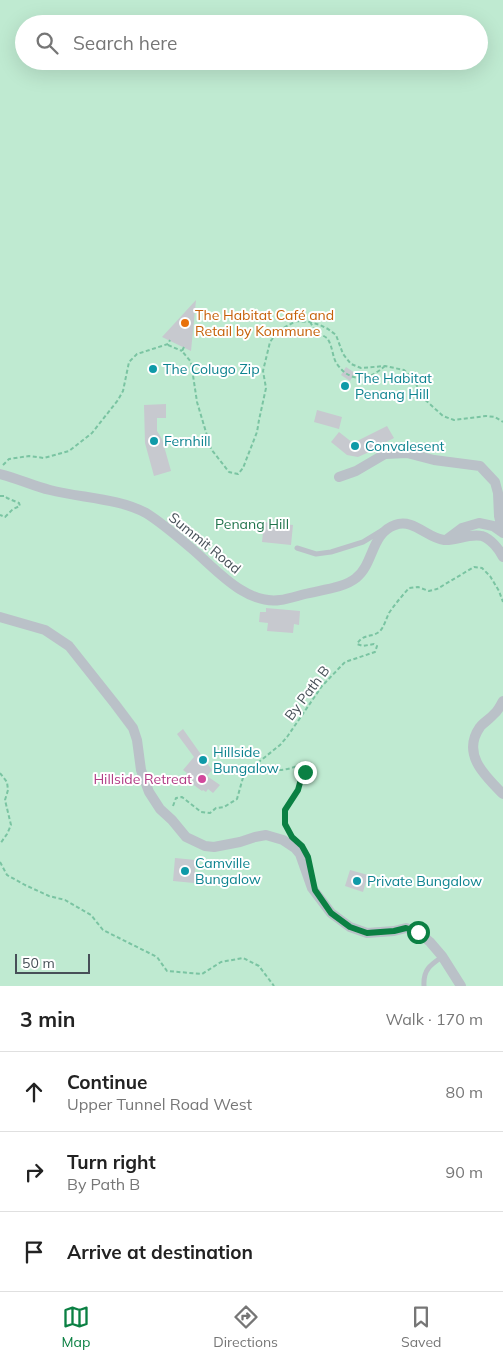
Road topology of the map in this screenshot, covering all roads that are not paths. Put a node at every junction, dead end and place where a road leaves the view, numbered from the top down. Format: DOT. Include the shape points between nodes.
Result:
graph roads {
  1 [pos="0,474"];
  2 [pos="339,477"];
  3 [pos="386,529"];
  4 [pos="503,533"];
  5 [pos="445,540"];
  6 [pos="297,548"];
  7 [pos="503,557"];
  8 [pos="0,618"];
  9 [pos="503,701"];
  10 [pos="503,794"];
  11 [pos="442,956"];
  12 [pos="424,986"];
  13 [pos="461,986"];
  1 -- 3 [label="street, Summit Road" via="51,490 129,506 171,532 227,581 255,597 266,599 288,598 345,584 356,578"];
  2 -- 4 [label="street" via="384,454 407,453 480,466 495,482"];
  3 -- 5 [label="street" via="395,524 410,524"];
  3 -- 6 [label="lane" via="363,542 331,552 316,554"];
  4 -- 5 [label="street" via="493,526 479,523 462,528"];
  5 -- 7 [label="street" via="482,536 491,541"];
  8 -- 11 [label="street" via="45,630 69,646 133,728 149,792 186,837 214,847 266,835 284,840 300,854 312,888 331,913 350,927 367,933 406,928 418,932"];
  9 -- 10 [label="street" via="480,727 473,749 481,772"];
  11 -- 12 [label="lane" via="428,967"];
  11 -- 13 [label="street"];
}
